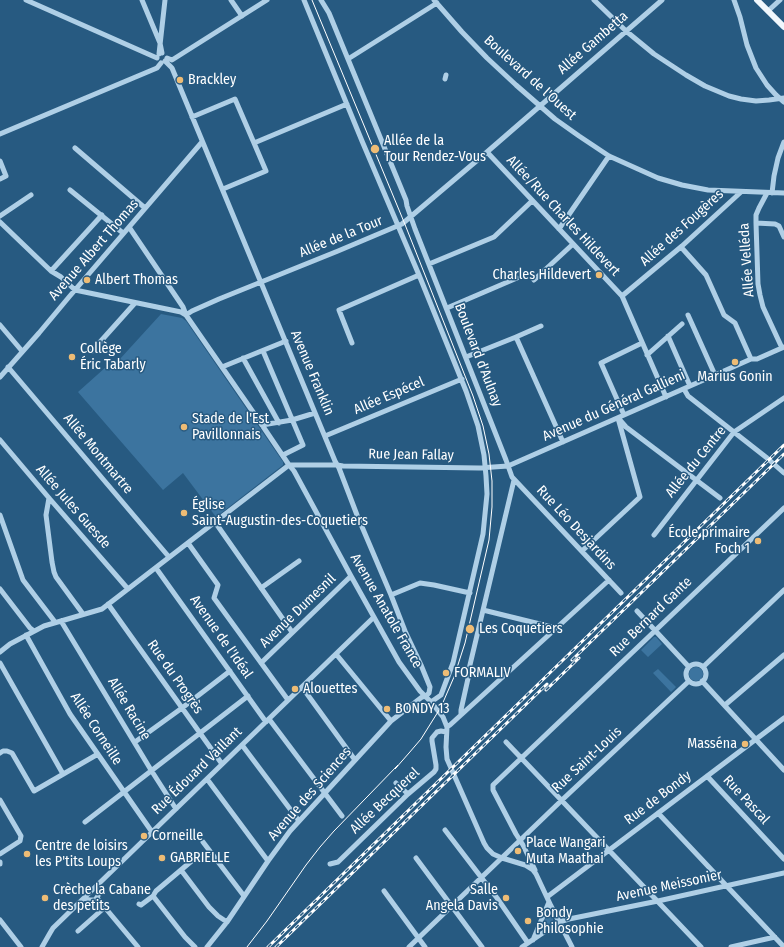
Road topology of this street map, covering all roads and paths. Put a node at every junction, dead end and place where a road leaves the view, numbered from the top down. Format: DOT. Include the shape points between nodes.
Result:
graph roads {
  1 [pos="26,0"];
  2 [pos="142,0"];
  3 [pos="171,0"];
  4 [pos="231,0"];
  5 [pos="267,0"];
  6 [pos="304,0"];
  7 [pos="321,0"];
  8 [pos="594,0"];
  9 [pos="662,0"];
  10 [pos="734,0"];
  11 [pos="757,0"];
  12 [pos="780,0"];
  13 [pos="165,1"];
  14 [pos="435,2"];
  15 [pos="768,11"];
  16 [pos="242,16"];
  17 [pos="162,23"];
  18 [pos="152,24"];
  19 [pos="784,27"];
  20 [pos="626,31"];
  21 [pos="160,43"];
  22 [pos="159,55"];
  23 [pos="348,59"];
  24 [pos="172,60"];
  25 [pos="164,61"];
  26 [pos="172,68"];
  27 [pos="783,99"];
  28 [pos="347,104"];
  29 [pos="539,106"];
  30 [pos="192,117"];
  31 [pos="0,134"];
  32 [pos="202,142"];
  33 [pos="784,142"];
  34 [pos="254,143"];
  35 [pos="75,148"];
  36 [pos="487,152"];
  37 [pos="609,156"];
  38 [pos="0,161"];
  39 [pos="0,179"];
  40 [pos="223,189"];
  41 [pos="70,190"];
  42 [pos="741,192"];
  43 [pos="769,193"];
  44 [pos="784,193"];
  45 [pos="31,195"];
  46 [pos="532,201"];
  47 [pos="145,208"];
  48 [pos="102,215"];
  49 [pos="0,216"];
  50 [pos="411,217"];
  51 [pos="0,222"];
  52 [pos="756,222"];
  53 [pos="398,226"];
  54 [pos="129,227"];
  55 [pos="559,229"];
  56 [pos="123,233"];
  57 [pos="784,237"];
  58 [pos="573,244"];
  59 [pos="680,247"];
  60 [pos="429,264"];
  61 [pos="51,271"];
  62 [pos="419,275"];
  63 [pos="517,278"];
  64 [pos="534,280"];
  65 [pos="261,282"];
  66 [pos="74,290"];
  67 [pos="622,296"];
  68 [pos="135,303"];
  69 [pos="447,308"];
  70 [pos="186,314"];
  71 [pos="688,315"];
  72 [pos="682,324"];
  73 [pos="0,325"];
  74 [pos="541,326"];
  75 [pos="668,336"];
  76 [pos="516,337"];
  77 [pos="286,342"];
  78 [pos="352,343"];
  79 [pos="642,344"];
  80 [pos="783,346"];
  81 [pos="263,350"];
  82 [pos="22,351"];
  83 [pos="92,351"];
  84 [pos="647,355"];
  85 [pos="466,357"];
  86 [pos="243,358"];
  87 [pos="751,359"];
  88 [pos="222,366"];
  89 [pos="8,367"];
  90 [pos="2,375"];
  91 [pos="715,375"];
  92 [pos="462,379"];
  93 [pos="690,386"];
  94 [pos="684,389"];
  95 [pos="666,397"];
  96 [pos="784,398"];
  97 [pos="316,413"];
  98 [pos="624,415"];
  99 [pos="618,418"];
  100 [pos="292,420"];
  101 [pos="279,423"];
  102 [pos="262,425"];
  103 [pos="734,432"];
  104 [pos="325,436"];
  105 [pos="0,440"];
  106 [pos="563,442"];
  107 [pos="283,455"];
  108 [pos="289,465"];
  109 [pos="337,465"];
  110 [pos="508,466"];
  111 [pos="485,468"];
  112 [pos="784,473"];
  113 [pos="514,480"];
  114 [pos="696,480"];
  115 [pos="48,498"];
  116 [pos="720,498"];
  117 [pos="784,508"];
  118 [pos="0,515"];
  119 [pos="215,522"];
  120 [pos="654,535"];
  121 [pos="188,543"];
  122 [pos="582,551"];
  123 [pos="169,557"];
  124 [pos="299,561"];
  125 [pos="156,568"];
  126 [pos="351,576"];
  127 [pos="609,580"];
  128 [pos="261,588"];
  129 [pos="0,589"];
  130 [pos="128,589"];
  131 [pos="784,590"];
  132 [pos="470,593"];
  133 [pos="621,593"];
  134 [pos="391,595"];
  135 [pos="108,604"];
  136 [pos="483,610"];
  137 [pos="638,611"];
  138 [pos="83,614"];
  139 [pos="374,617"];
  140 [pos="61,621"];
  141 [pos="55,622"];
  142 [pos="556,628"];
  143 [pos="34,631"];
  144 [pos="655,631"];
  145 [pos="292,632"];
  146 [pos="26,635"];
  147 [pos="0,652"];
  148 [pos="336,654"];
  149 [pos="784,654"];
  150 [pos="261,662"];
  151 [pos="0,663"];
  152 [pos="689,667"];
  153 [pos="702,667"];
  154 [pos="230,671"];
  155 [pos="689,681"];
  156 [pos="702,681"];
  157 [pos="302,687"];
  158 [pos="248,696"];
  159 [pos="426,696"];
  160 [pos="288,700"];
  161 [pos="431,702"];
  162 [pos="725,705"];
  163 [pos="182,708"];
  164 [pos="461,715"];
  165 [pos="784,718"];
  166 [pos="267,720"];
  167 [pos="391,721"];
  168 [pos="446,729"];
  169 [pos="200,733"];
  170 [pos="756,739"];
  171 [pos="135,742"];
  172 [pos="506,742"];
  173 [pos="242,745"];
  174 [pos="0,753"];
  175 [pos="98,754"];
  176 [pos="521,758"];
  177 [pos="355,760"];
  178 [pos="222,764"];
  179 [pos="152,770"];
  180 [pos="784,770"];
  181 [pos="63,774"];
  182 [pos="707,776"];
  183 [pos="207,779"];
  184 [pos="396,783"];
  185 [pos="124,792"];
  186 [pos="325,794"];
  187 [pos="408,794"];
  188 [pos="0,800"];
  189 [pos="562,800"];
  190 [pos="176,809"];
  191 [pos="658,813"];
  192 [pos="342,816"];
  193 [pos="299,821"];
  194 [pos="85,822"];
  195 [pos="445,830"];
  196 [pos="152,832"];
  197 [pos="520,841"];
  198 [pos="203,842"];
  199 [pos="609,850"];
  200 [pos="0,854"];
  201 [pos="416,858"];
  202 [pos="502,858"];
  203 [pos="194,859"];
  204 [pos="784,859"];
  205 [pos="268,861"];
  206 [pos="330,864"];
  207 [pos="181,870"];
  208 [pos="784,873"];
  209 [pos="536,874"];
  210 [pos="481,878"];
  211 [pos="726,886"];
  212 [pos="96,887"];
  213 [pos="384,891"];
  214 [pos="153,896"];
  215 [pos="244,896"];
  216 [pos="84,898"];
  217 [pos="96,898"];
  218 [pos="548,899"];
  219 [pos="658,901"];
  220 [pos="139,904"];
  221 [pos="452,906"];
  222 [pos="104,908"];
  223 [pos="0,920"];
  224 [pos="226,922"];
  225 [pos="560,922"];
  226 [pos="78,931"];
  227 [pos="775,937"];
  228 [pos="419,938"];
  229 [pos="530,941"];
  230 [pos="21,947"];
  231 [pos="42,947"];
  232 [pos="138,947"];
  233 [pos="195,947"];
  234 [pos="207,947"];
  235 [pos="409,947"];
  236 [pos="426,947"];
  237 [pos="482,947"];
  238 [pos="522,947"];
  239 [pos="572,947"];
  240 [pos="701,947"];
  241 [pos="731,947"];
  242 [pos="784,947"];
  1 -- 22 [label="street"];
  2 -- 18 [label="street"];
  3 -- 13 [label="street"];
  4 -- 16 [label="street"];
  5 -- 16 [label="street"];
  6 -- 28 [label="street, Boulevard d'Aulnay"];
  7 -- 23 [label="street, Boulevard d'Aulnay"];
  8 -- 20 [label="street"];
  9 -- 20 [label="street, Allée Gambetta"];
  10 -- 27 [label="street" via="756,68 767,85"];
  11 -- 15 [label="main road"];
  12 -- 15 [label="street"];
  13 -- 17 [label="street"];
  14 -- 23 [label="street"];
  14 -- 29 [label="street, Boulevard de l'Ouest" via="487,58"];
  15 -- 19 [label="main road"];
  16 -- 24 [label="street"];
  17 -- 18 [label="street" via="158,26"];
  17 -- 21 [label="street"];
  18 -- 21 [label="street"];
  20 -- 27 [label="street" via="669,64 715,90 748,100"];
  20 -- 29 [label="street, Allée Gambetta"];
  21 -- 22 [label="street"];
  22 -- 25 [label="street" via="159,62"];
  22 -- 25 [label="street" via="165,54"];
  23 -- 50 [label="street, Boulevard d'Aulnay"];
  24 -- 25 [label="street"];
  24 -- 26 [label="street"];
  25 -- 26 [label="street, Avenue Franklin"];
  25 -- 31 [label="street" via="157,68"];
  26 -- 30 [label="street, Avenue Franklin"];
  28 -- 34 [label="street"];
  28 -- 53 [label="street, Boulevard d'Aulnay"];
  29 -- 36 [label="street, Allée Gambetta"];
  29 -- 37 [label="street, Boulevard de l'Ouest"];
  30 -- 32 [label="street, Avenue Franklin"];
  30 -- 34 [label="street" via="235,99"];
  32 -- 40 [label="street, Avenue Franklin"];
  32 -- 47 [label="street, Avenue Albert Thomas"];
  33 -- 43 [label="street, Allée Velléda"];
  34 -- 40 [label="street" via="266,171"];
  35 -- 47 [label="street"];
  36 -- 46 [label="street, Allée/Rue Charles Hildevert"];
  36 -- 50 [label="street, Allée de la Tour"];
  37 -- 42 [label="street, Boulevard de l'Ouest" via="658,178 682,185"];
  37 -- 55 [label="street"];
  38 -- 39 [label="street" via="6,176"];
  40 -- 65 [label="street, Avenue Franklin"];
  41 -- 48 [label="street"];
  42 -- 43 [label="street, Boulevard de l'Ouest"];
  42 -- 59 [label="street, Allée des Fougères"];
  43 -- 44 [label="street, Boulevard de l'Ouest"];
  43 -- 52 [label="street, Allée Velléda" via="759,208"];
  45 -- 49 [label="street"];
  46 -- 55 [label="street, Allée/Rue Charles Hildevert"];
  46 -- 60 [label="street" via="494,237"];
  47 -- 54 [label="street, Avenue Albert Thomas"];
  48 -- 56 [label="street"];
  48 -- 61 [label="street"];
  50 -- 53 [label="street, Allée de la Tour"];
  50 -- 60 [label="street, Boulevard d'Aulnay"];
  51 -- 61 [label="street"];
  52 -- 57 [label="street" via="779,226"];
  52 -- 80 [label="street, Allée Velléda" via="760,295 768,319"];
  53 -- 62 [label="street, Boulevard d'Aulnay"];
  53 -- 65 [label="street, Allée de la Tour"];
  54 -- 56 [label="street, Avenue Albert Thomas"];
  54 -- 70 [label="street, Avenue Anatole France"];
  55 -- 58 [label="street, Allée/Rue Charles Hildevert"];
  56 -- 66 [label="street, Avenue Albert Thomas"];
  58 -- 64 [label="street"];
  58 -- 67 [label="street, Allée/Rue Charles Hildevert"];
  59 -- 67 [label="street, Allée des Fougères"];
  59 -- 87 [label="street" via="706,275 724,315 735,323"];
  60 -- 69 [label="street, Boulevard d'Aulnay"];
  61 -- 66 [label="street"];
  62 -- 78 [label="street" via="339,310"];
  62 -- 92 [label="street, Boulevard d'Aulnay"];
  63 -- 69 [label="street"];
  65 -- 70 [label="street, Allée de la Tour"];
  65 -- 77 [label="street, Avenue Franklin"];
  66 -- 68 [label="street"];
  66 -- 82 [label="street, Avenue Albert Thomas"];
  67 -- 79 [label="street"];
  68 -- 70 [label="street"];
  68 -- 83 [label="street"];
  69 -- 85 [label="street, Boulevard d'Aulnay"];
  70 -- 88 [label="street, Avenue Anatole France"];
  71 -- 91 [label="street"];
  72 -- 75 [label="street"];
  73 -- 82 [label="street"];
  74 -- 76 [label="street"];
  75 -- 84 [label="street"];
  75 -- 93 [label="street"];
  76 -- 85 [label="street"];
  76 -- 106 [label="street"];
  77 -- 81 [label="street"];
  77 -- 97 [label="street, Avenue Franklin"];
  79 -- 84 [label="street"];
  79 -- 98 [label="street" via="601,363"];
  80 -- 87 [label="street, Avenue du Général Gallieni" via="757,359"];
  81 -- 86 [label="street"];
  81 -- 100 [label="street"];
  82 -- 89 [label="street, Avenue Albert Thomas"];
  84 -- 95 [label="street"];
  85 -- 110 [label="street, Boulevard d'Aulnay"];
  86 -- 88 [label="street"];
  86 -- 101 [label="street"];
  87 -- 91 [label="street, Avenue du Général Gallieni"];
  88 -- 102 [label="street, Avenue Anatole France"];
  89 -- 90 [label="street, Avenue Albert Thomas"];
  89 -- 123 [label="street, Allée Montmartre"];
  91 -- 93 [label="street, Avenue du Général Gallieni"];
  92 -- 104 [label="street, Allée Espécel"];
  92 -- 111 [label="street, Boulevard d'Aulnay" via="478,426"];
  93 -- 94 [label="street, Avenue du Général Gallieni"];
  94 -- 95 [label="street, Avenue du Général Gallieni"];
  94 -- 103 [label="street" via="688,396"];
  95 -- 98 [label="street, Avenue du Général Gallieni"];
  96 -- 103 [label="street, Allée du Centre"];
  97 -- 100 [label="street"];
  97 -- 104 [label="street, Avenue Franklin"];
  98 -- 99 [label="street, Avenue du Général Gallieni"];
  99 -- 106 [label="street, Avenue du Général Gallieni"];
  99 -- 114 [label="street" via="626,427"];
  99 -- 122 [label="street" via="640,497"];
  100 -- 101 [label="street"];
  100 -- 107 [label="street" via="303,445"];
  101 -- 102 [label="street"];
  102 -- 107 [label="street, Avenue Anatole France"];
  103 -- 112 [label="street"];
  103 -- 114 [label="street, Allée du Centre"];
  104 -- 109 [label="street, Avenue Franklin"];
  105 -- 115 [label="street, Allée Jules Guesde"];
  106 -- 110 [label="street, Avenue du Général Gallieni"];
  107 -- 108 [label="street, Avenue Anatole France"];
  108 -- 109 [label="street, Rue Jean Fallay"];
  108 -- 119 [label="street"];
  108 -- 126 [label="street, Avenue Anatole France"];
  109 -- 111 [label="street, Rue Jean Fallay"];
  109 -- 134 [label="street, Avenue Franklin"];
  110 -- 111 [label="street, Avenue du Général Gallieni"];
  110 -- 113 [label="street, Boulevard d'Aulnay"];
  111 -- 132 [label="street, Boulevard d'Aulnay" via="487,494 483,534"];
  113 -- 122 [label="street, Rue Léo Desjardins"];
  113 -- 136 [label="street"];
  114 -- 116 [label="street"];
  114 -- 120 [label="street, Allée du Centre"];
  115 -- 130 [label="street, Allée Jules Guesde"];
  115 -- 138 [label="street" via="46,515 56,578"];
  117 -- 144 [label="street, Rue Bernard Gante"];
  118 -- 141 [label="street" via="23,580"];
  119 -- 121 [label="street"];
  119 -- 128 [label="street"];
  121 -- 123 [label="street"];
  121 -- 150 [label="street" via="218,585 214,598"];
  122 -- 127 [label="street, Rue Léo Desjardins"];
  123 -- 125 [label="street"];
  124 -- 128 [label="street"];
  125 -- 130 [label="street"];
  125 -- 154 [label="street, Avenue de l'Idéal"];
  126 -- 139 [label="street, Avenue Anatole France"];
  126 -- 145 [label="street, Avenue Dumesnil"];
  127 -- 133 [label="street, Rue Léo Desjardins"];
  127 -- 142 [label="street"];
  128 -- 145 [label="street"];
  129 -- 143 [label="street"];
  130 -- 135 [label="street"];
  131 -- 153 [label="street"];
  132 -- 134 [label="street" via="420,583"];
  132 -- 161 [label="street, Boulevard d'Aulnay" via="453,663 441,694"];
  134 -- 159 [label="street, Avenue Franklin" via="430,687"];
  135 -- 138 [label="street" via="102,609"];
  135 -- 163 [label="street, Rue du Progrès"];
  136 -- 142 [label="street"];
  136 -- 164 [label="street"];
  137 -- 144 [label="street"];
  138 -- 140 [label="street"];
  139 -- 148 [label="street, Rue Édouard Vaillant"];
  139 -- 159 [label="street, Avenue Anatole France" via="399,662"];
  140 -- 141 [label="street"];
  140 -- 171 [label="street, Allée Racine"];
  141 -- 143 [label="street"];
  142 -- 164 [label="street"];
  143 -- 146 [label="street"];
  144 -- 152 [label="street"];
  144 -- 176 [label="street, Rue Bernard Gante"];
  145 -- 150 [label="street, Avenue Dumesnil"];
  146 -- 147 [label="street"];
  146 -- 175 [label="street, Allée Corneille" via="70,714"];
  148 -- 157 [label="street, Rue Édouard Vaillant"];
  148 -- 167 [label="street"];
  149 -- 162 [label="street"];
  150 -- 160 [label="street"];
  151 -- 181 [label="street"];
  152 -- 153 [label="street" via="697,664"];
  152 -- 155 [label="street" via="686,672"];
  153 -- 156 [label="street" via="706,676"];
  154 -- 158 [label="street, Avenue de l'Idéal"];
  154 -- 163 [label="street"];
  155 -- 156 [label="street" via="694,684"];
  155 -- 189 [label="street, Rue Saint-Louis"];
  156 -- 162 [label="street"];
  157 -- 160 [label="street, Rue Édouard Vaillant"];
  157 -- 177 [label="street"];
  158 -- 166 [label="street, Avenue de l'Idéal"];
  158 -- 169 [label="street"];
  159 -- 161 [label="street, Avenue Anatole France"];
  159 -- 167 [label="street, Avenue des Sciences"];
  160 -- 166 [label="street, Rue Édouard Vaillant"];
  161 -- 168 [label="street, Avenue Anatole France" via="443,717"];
  162 -- 170 [label="street"];
  163 -- 169 [label="street, Rue du Progrès"];
  163 -- 171 [label="street"];
  164 -- 168 [label="street"];
  165 -- 170 [label="street, Rue de Bondy"];
  166 -- 173 [label="street, Rue Édouard Vaillant"];
  166 -- 186 [label="street, Avenue de l'Idéal"];
  167 -- 177 [label="street, Avenue des Sciences"];
  168 -- 187 [label="street, Allée Becquerel" via="437,732 432,738 436,769"];
  168 -- 202 [label="street, Avenue Anatole France" via="446,754 449,765 484,843 493,854"];
  169 -- 178 [label="street, Rue du Progrès"];
  169 -- 179 [label="street"];
  170 -- 180 [label="street"];
  170 -- 182 [label="street, Rue de Bondy"];
  171 -- 179 [label="street, Allée Racine"];
  172 -- 176 [label="street"];
  173 -- 178 [label="street, Rue Édouard Vaillant"];
  173 -- 193 [label="street"];
  174 -- 181 [label="street" via="7,750 12,753 34,791"];
  175 -- 181 [label="street"];
  175 -- 185 [label="street, Allée Corneille"];
  176 -- 189 [label="street"];
  176 -- 197 [label="street, Rue Bernard Gante" via="494,784 493,790"];
  177 -- 186 [label="street, Avenue des Sciences"];
  178 -- 183 [label="street, Rue Édouard Vaillant"];
  179 -- 185 [label="street"];
  179 -- 190 [label="street, Allée Racine"];
  182 -- 191 [label="street, Rue de Bondy"];
  182 -- 204 [label="street, Rue Pascal"];
  183 -- 190 [label="street, Rue Édouard Vaillant"];
  183 -- 205 [label="street"];
  184 -- 187 [label="street"];
  185 -- 194 [label="street"];
  185 -- 196 [label="street, Allée Corneille"];
  186 -- 192 [label="street, Avenue de l'Idéal"];
  186 -- 193 [label="street, Avenue des Sciences"];
  187 -- 206 [label="street, Allée Becquerel" via="338,862"];
  188 -- 200 [label="street" via="21,836 20,841"];
  189 -- 197 [label="street, Rue Saint-Louis"];
  189 -- 199 [label="street"];
  190 -- 196 [label="street, Rue Édouard Vaillant"];
  191 -- 199 [label="street, Rue de Bondy"];
  191 -- 211 [label="street"];
  193 -- 205 [label="street, Avenue des Sciences"];
  195 -- 210 [label="street"];
  196 -- 212 [label="street, Rue Édouard Vaillant"];
  197 -- 202 [label="street, Rue Saint-Louis"];
  197 -- 209 [label="street"];
  198 -- 215 [label="street"];
  199 -- 218 [label="street, Rue de Bondy"];
  199 -- 219 [label="street"];
  201 -- 221 [label="street"];
  202 -- 209 [label="street, Avenue Anatole France" via="530,867"];
  202 -- 210 [label="street, Rue Saint-Louis"];
  203 -- 207 [label="street"];
  205 -- 215 [label="street, Avenue des Sciences"];
  207 -- 214 [label="street"];
  207 -- 224 [label="street" via="209,907"];
  208 -- 211 [label="street, Avenue Meissonier"];
  209 -- 218 [label="street"];
  210 -- 221 [label="street, Rue Saint-Louis"];
  210 -- 229 [label="street"];
  211 -- 219 [label="street, Avenue Meissonier"];
  211 -- 227 [label="street"];
  212 -- 216 [label="street, Rue Édouard Vaillant"];
  212 -- 217 [label="street" via="99,892"];
  213 -- 228 [label="street"];
  214 -- 220 [label="street"];
  214 -- 233 [label="street"];
  215 -- 224 [label="street, Avenue des Sciences"];
  216 -- 217 [label="street" via="92,901"];
  216 -- 231 [label="street, Rue Édouard Vaillant" via="53,928"];
  217 -- 222 [label="street"];
  218 -- 225 [label="street"];
  218 -- 229 [label="street"];
  219 -- 225 [label="street, Avenue Meissonier"];
  219 -- 240 [label="street"];
  221 -- 228 [label="street, Rue Saint-Louis"];
  221 -- 237 [label="street"];
  222 -- 226 [label="street"];
  222 -- 232 [label="street"];
  223 -- 230 [label="street"];
  224 -- 234 [label="street, Avenue des Sciences"];
  225 -- 229 [label="street, Avenue Meissonier"];
  225 -- 239 [label="street"];
  227 -- 241 [label="street"];
  227 -- 242 [label="street"];
  228 -- 235 [label="street, Rue Saint-Louis"];
  228 -- 236 [label="street"];
  229 -- 238 [label="street, Avenue Meissonier"];
}
